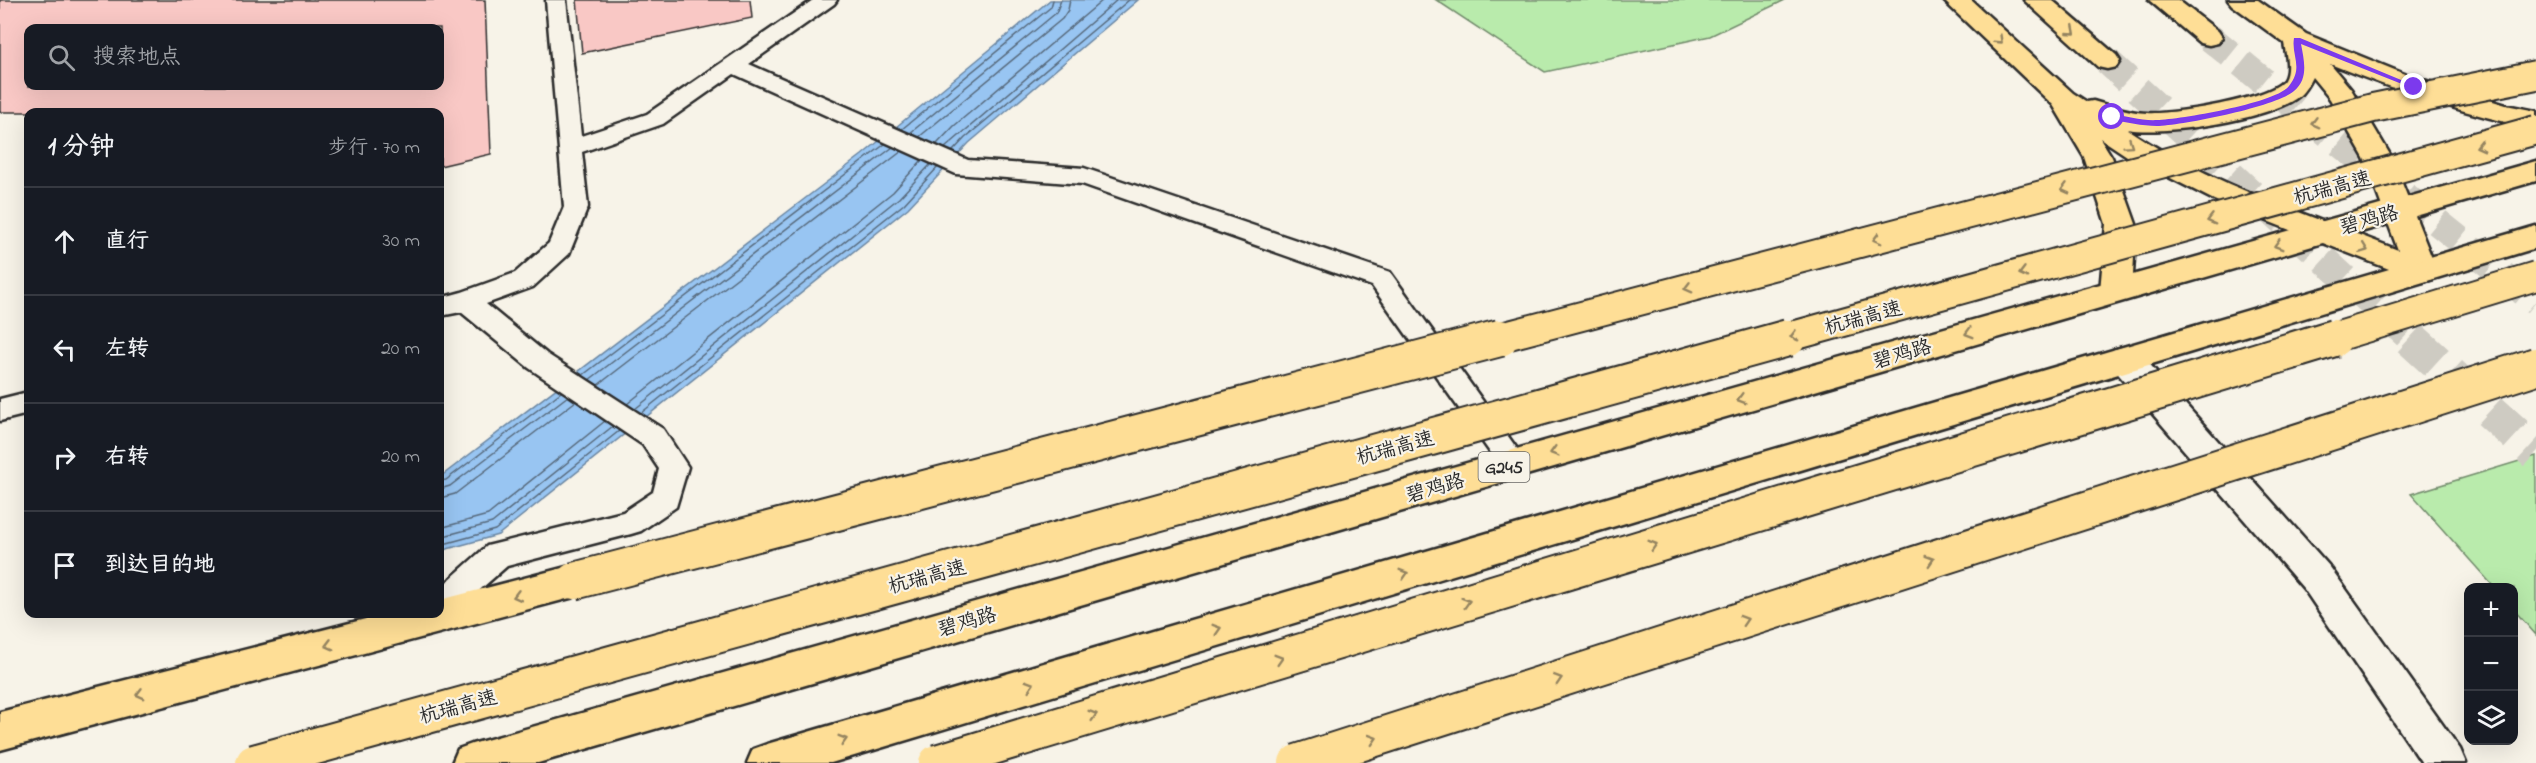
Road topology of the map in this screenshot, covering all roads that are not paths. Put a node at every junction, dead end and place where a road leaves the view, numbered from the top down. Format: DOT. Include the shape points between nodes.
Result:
graph roads {
  1 [pos="556,0"];
  2 [pos="827,0"];
  3 [pos="1956,0"];
  4 [pos="2037,0"];
  5 [pos="2162,0"];
  6 [pos="2241,0"];
  7 [pos="2209,37"];
  8 [pos="2297,40"];
  9 [pos="2108,61"];
  10 [pos="732,65"];
  11 [pos="2536,75"];
  12 [pos="2063,99"];
  13 [pos="2536,120"];
  14 [pos="2536,130"];
  15 [pos="570,148"];
  16 [pos="2536,171"];
  17 [pos="2399,211"];
  18 [pos="2323,232"];
  19 [pos="2536,237"];
  20 [pos="2422,271"];
  21 [pos="2536,276"];
  22 [pos="2115,291"];
  23 [pos="466,301"];
  24 [pos="444,306"];
  25 [pos="2125,359"];
  26 [pos="2536,366"];
  27 [pos="24,404"];
  28 [pos="0,410"];
  29 [pos="1514,464"];
  30 [pos="444,602"];
  31 [pos="444,610"];
  32 [pos="413,618"];
  33 [pos="0,731"];
  34 [pos="254,763"];
  35 [pos="472,763"];
  36 [pos="767,763"];
  37 [pos="937,763"];
  38 [pos="1297,763"];
  39 [pos="2446,763"];
  1 -- 15 [label="lane"];
  2 -- 10 [label="lane"];
  3 -- 12 [label="main road, one-way"];
  4 -- 9 [label="main road, one-way"];
  5 -- 7 [label="main road"];
  6 -- 8 [label="main road"];
  8 -- 12 [label="main road" via="2302,70 2292,90 2193,120 2154,123 2112,117"];
  8 -- 13 [label="main road" via="2397,81"];
  8 -- 17 [label="main road" via="2341,95 2378,158"];
  10 -- 15 [label="lane" via="655,120"];
  10 -- 29 [label="lane" via="964,168 1084,176 1381,279"];
  11 -- 31 [label="main road, one-way, bridge" via="2373,108 574,581"];
  12 -- 18 [label="main road, one-way" via="2147,154 2224,193"];
  12 -- 22 [label="main road" via="2098,157 2121,224"];
  14 -- 34 [label="main road, 杭瑞高速, one-way, bridge"];
  15 -- 23 [label="lane" via="576,207 560,248 524,280"];
  16 -- 17 [label="main road, 碧鸡路 / G245"];
  17 -- 18 [label="main road, 碧鸡路 / G245"];
  17 -- 20 [label="main road"];
  18 -- 20 [label="main road, one-way"];
  18 -- 22 [label="main road, 碧鸡路 / G245, one-way"];
  19 -- 20 [label="main road"];
  20 -- 25 [label="main road"];
  37 -- 21 [label="main road, one-way, bridge"];
  22 -- 29 [label="main road, 碧鸡路 / G245, one-way"];
  23 -- 24 [label="lane"];
  23 -- 30 [label="lane" via="538,361 653,437 674,466 666,498 631,522 498,555"];
  36 -- 25 [label="main road, one-way"];
  25 -- 39 [label="street" via="2317,578"];
  38 -- 26 [label="main road, one-way, bridge"];
  27 -- 28 [label="lane"];
  29 -- 35 [label="main road, 碧鸡路 / G245"];
  32 -- 33 [label="main road, one-way"];
}
